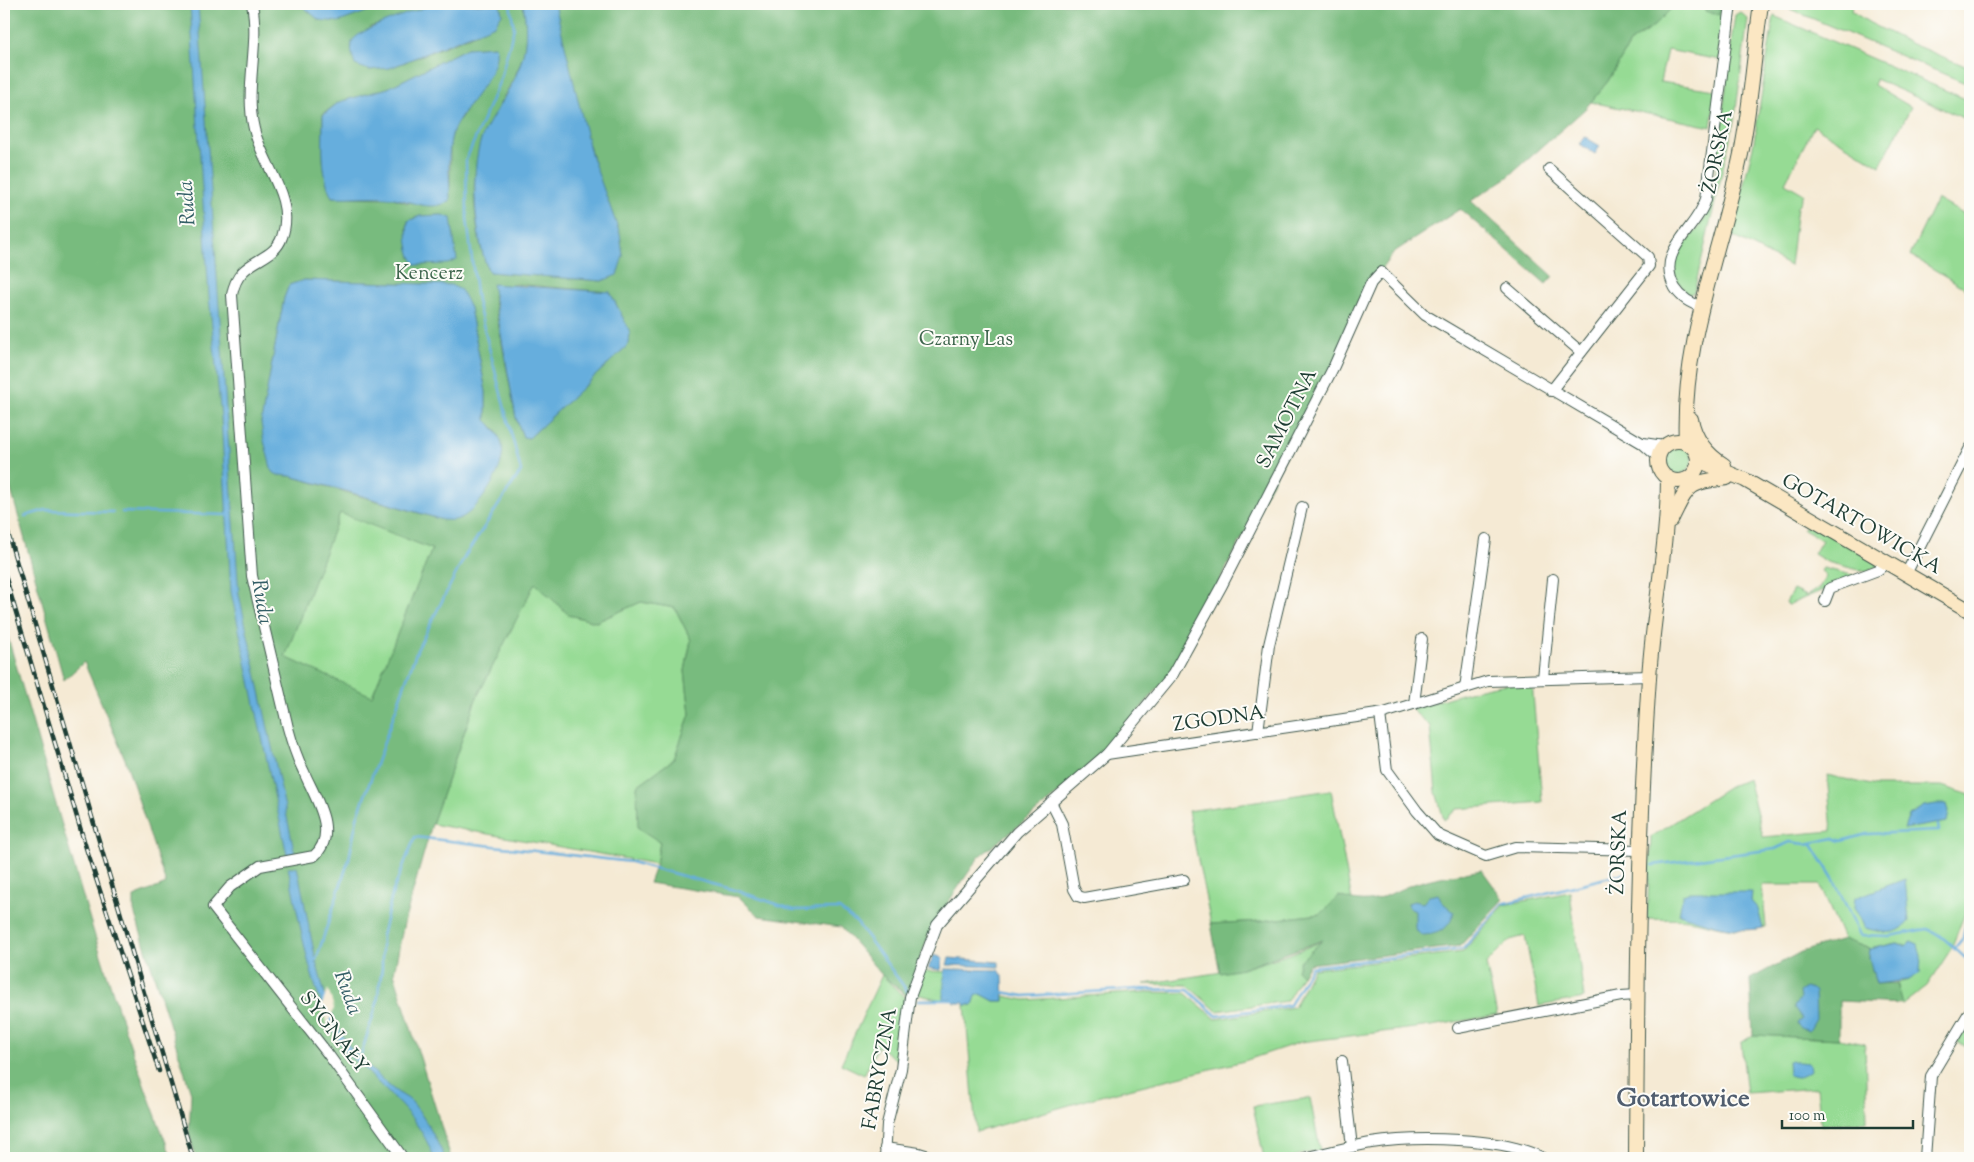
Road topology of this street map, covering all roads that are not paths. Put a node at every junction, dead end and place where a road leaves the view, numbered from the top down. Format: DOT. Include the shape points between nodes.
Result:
graph roads {
  1 [pos="252,4"];
  2 [pos="1731,4"];
  3 [pos="1761,4"];
  4 [pos="1549,169"];
  5 [pos="1507,288"];
  6 [pos="1703,306"];
  7 [pos="1693,348"];
  8 [pos="1581,352"];
  9 [pos="1551,391"];
  10 [pos="1687,392"];
  11 [pos="1670,447"];
  12 [pos="1970,448"];
  13 [pos="1696,466"];
  14 [pos="1731,477"];
  15 [pos="1675,479"];
  16 [pos="1302,507"];
  17 [pos="1672,520"];
  18 [pos="1486,539"];
  19 [pos="1663,548"];
  20 [pos="1886,563"];
  21 [pos="1906,574"];
  22 [pos="1553,579"];
  23 [pos="1825,601"];
  24 [pos="1970,611"];
  25 [pos="1422,639"];
  26 [pos="1649,676"];
  27 [pos="1543,678"];
  28 [pos="1465,688"];
  29 [pos="1414,704"];
  30 [pos="1380,714"];
  31 [pos="1258,732"];
  32 [pos="1107,754"];
  33 [pos="1051,802"];
  34 [pos="1640,850"];
  35 [pos="1184,880"];
  36 [pos="1637,995"];
  37 [pos="1970,1012"];
  38 [pos="1458,1028"];
  39 [pos="1342,1061"];
  40 [pos="1352,1147"];
  41 [pos="885,1153"];
  42 [pos="403,1158"];
  43 [pos="935,1158"];
  44 [pos="1304,1158"];
  45 [pos="1543,1158"];
  46 [pos="1636,1158"];
  47 [pos="1925,1158"];
  1 -- 42 [label="street, SYGNAŁY" via="256,22 251,92 254,129 282,197 286,224 276,248 242,271 234,282 232,295 252,576 292,743 324,818 325,836 317,853 311,857 260,866 230,888 213,907 328,1054"];
  2 -- 6 [label="street, ŻORSKA" via="1706,199 1701,214 1675,245 1669,263 1679,293 1692,304"];
  3 -- 6 [label="main road, ŻORSKA" via="1741,154"];
  4 -- 8 [label="street" via="1648,257 1649,266"];
  5 -- 8 [label="street"];
  6 -- 7 [label="main road, ŻORSKA"];
  7 -- 10 [label="main road, ŻORSKA"];
  7 -- 11 [label="main road, ŻORSKA" via="1682,383"];
  8 -- 9 [label="street"];
  9 -- 11 [label="street, SAMOTNA" via="1642,442"];
  9 -- 32 [label="street, SAMOTNA" via="1424,315 1381,272 1371,283 1334,366 1173,674"];
  10 -- 11 [label="main road, ŻORSKA"];
  10 -- 14 [label="main road" via="1700,444"];
  11 -- 13 [label="main road" via="1695,450"];
  11 -- 15 [label="main road" via="1660,468"];
  12 -- 21 [label="street"];
  13 -- 14 [label="main road, GOTARTOWICKA"];
  13 -- 15 [label="main road"];
  14 -- 17 [label="main road" via="1702,481 1688,488"];
  14 -- 20 [label="main road, GOTARTOWICKA" via="1758,488"];
  15 -- 17 [label="main road, ŻORSKA"];
  15 -- 19 [label="main road, ŻORSKA"];
  16 -- 31 [label="street" via="1270,645"];
  17 -- 19 [label="main road, ŻORSKA"];
  18 -- 28 [label="street"];
  19 -- 26 [label="main road, ŻORSKA"];
  20 -- 21 [label="main road, GOTARTOWICKA"];
  20 -- 23 [label="street" via="1878,570 1830,588"];
  21 -- 24 [label="main road, GOTARTOWICKA"];
  22 -- 27 [label="street"];
  25 -- 29 [label="street"];
  26 -- 27 [label="street, ZGODNA"];
  26 -- 34 [label="main road, ŻORSKA"];
  27 -- 28 [label="street, ZGODNA" via="1488,681"];
  28 -- 29 [label="street, ZGODNA"];
  29 -- 30 [label="street, ZGODNA"];
  30 -- 31 [label="street, ZGODNA"];
  30 -- 34 [label="street" via="1387,770 1438,835 1486,856 1516,847"];
  31 -- 32 [label="street, ZGODNA"];
  32 -- 33 [label="street"];
  33 -- 35 [label="street" via="1062,824 1078,896 1084,898"];
  33 -- 41 [label="street, FABRYCZNA" via="1017,832 937,925 910,997 901,1069 887,1124"];
  34 -- 36 [label="main road, ŻORSKA"];
  36 -- 38 [label="street"];
  36 -- 46 [label="main road, ŻORSKA"];
  37 -- 47 [label="street" via="1931,1076"];
  39 -- 40 [label="street"];
  40 -- 44 [label="street"];
  40 -- 45 [label="street" via="1388,1141 1462,1140 1520,1148"];
  41 -- 43 [label="street, FABRYCZNA" via="919,1153"];
}
